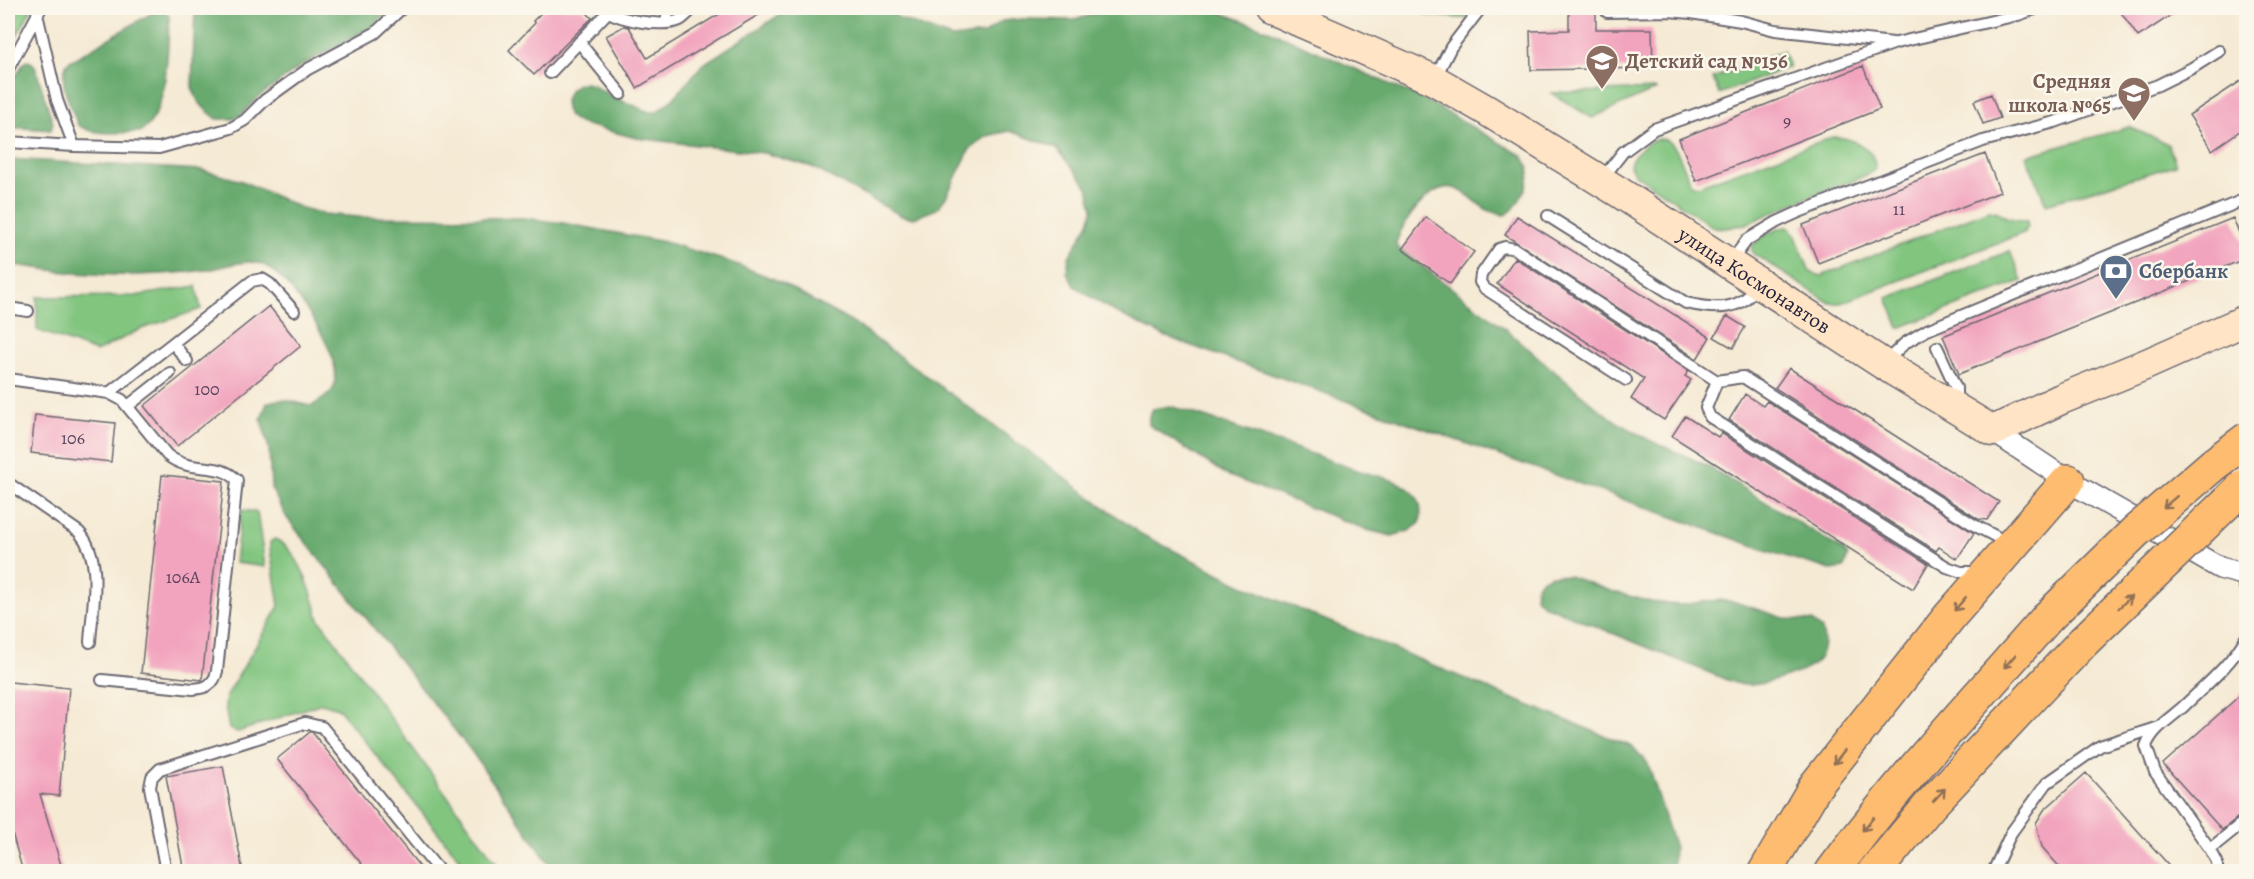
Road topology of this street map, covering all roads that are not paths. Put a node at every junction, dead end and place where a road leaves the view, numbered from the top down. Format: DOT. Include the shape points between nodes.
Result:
graph roads {
  1 [pos="402,8"];
  2 [pos="620,8"];
  3 [pos="669,8"];
  4 [pos="694,8"];
  5 [pos="1269,8"];
  6 [pos="1481,8"];
  7 [pos="2038,8"];
  8 [pos="605,10"];
  9 [pos="39,11"];
  10 [pos="1607,12"];
  11 [pos="630,19"];
  12 [pos="666,22"];
  13 [pos="579,42"];
  14 [pos="1896,43"];
  15 [pos="2219,51"];
  16 [pos="8,69"];
  17 [pos="549,73"];
  18 [pos="1434,80"];
  19 [pos="621,94"];
  20 [pos="8,142"];
  21 [pos="74,146"];
  22 [pos="1601,180"];
  23 [pos="2247,199"];
  24 [pos="1548,216"];
  25 [pos="1730,263"];
  26 [pos="1759,281"];
  27 [pos="8,308"];
  28 [pos="28,311"];
  29 [pos="294,311"];
  30 [pos="2247,320"];
  31 [pos="173,343"];
  32 [pos="1937,347"];
  33 [pos="187,361"];
  34 [pos="1883,364"];
  35 [pos="170,374"];
  36 [pos="8,380"];
  37 [pos="1626,380"];
  38 [pos="1717,381"];
  39 [pos="109,393"];
  40 [pos="128,406"];
  41 [pos="1955,408"];
  42 [pos="1993,431"];
  43 [pos="2247,440"];
  44 [pos="2068,481"];
  45 [pos="8,483"];
  46 [pos="2246,485"];
  47 [pos="2013,545"];
  48 [pos="1986,573"];
  49 [pos="2244,578"];
  50 [pos="2247,638"];
  51 [pos="90,642"];
  52 [pos="102,680"];
  53 [pos="2159,727"];
  54 [pos="2247,820"];
  55 [pos="2210,849"];
  56 [pos="166,872"];
  57 [pos="440,872"];
  58 [pos="1765,872"];
  59 [pos="1832,872"];
  60 [pos="1874,872"];
  61 [pos="1993,872"];
  62 [pos="2217,872"];
  1 -- 21 [label="lane" via="375,33 309,69 231,128 159,148"];
  2 -- 11 [label="lane"];
  3 -- 12 [label="lane"];
  4 -- 12 [label="lane" via="680,20"];
  5 -- 18 [label="main road, улица Космонавтов"];
  6 -- 18 [label="lane" via="1451,47"];
  7 -- 14 [label="lane"];
  8 -- 11 [label="lane"];
  8 -- 13 [label="lane"];
  9 -- 16 [label="lane"];
  9 -- 21 [label="lane" via="57,100"];
  10 -- 14 [label="lane" via="1691,12 1775,30"];
  11 -- 12 [label="lane"];
  13 -- 17 [label="lane"];
  13 -- 19 [label="lane"];
  14 -- 22 [label="lane" via="1654,129 1623,152"];
  15 -- 25 [label="lane" via="2158,85 2055,122 1983,141 1799,212 1747,240"];
  18 -- 22 [label="main road, улица Космонавтов"];
  20 -- 21 [label="lane"];
  22 -- 25 [label="main road, улица Космонавтов"];
  23 -- 34 [label="lane" via="1927,330 1905,343"];
  24 -- 26 [label="lane" via="1686,303 1712,309 1733,306 1754,291"];
  25 -- 26 [label="main road, улица Космонавтов"];
  26 -- 34 [label="main road, улица Космонавтов"];
  27 -- 28 [label="lane"];
  29 -- 31 [label="lane" via="270,284 262,279 252,281"];
  30 -- 42 [label="main road"];
  31 -- 33 [label="lane"];
  31 -- 39 [label="lane"];
  32 -- 41 [label="lane" via="1956,388"];
  34 -- 41 [label="main road, улица Космонавтов"];
  35 -- 40 [label="lane"];
  36 -- 39 [label="lane"];
  37 -- 38 [label="lane" via="1484,288 1481,275 1499,249 1515,249"];
  38 -- 47 [label="lane" via="1743,377 1974,525"];
  38 -- 48 [label="lane" via="1706,408 1710,417 1947,567"];
  39 -- 40 [label="lane"];
  40 -- 52 [label="lane" via="176,462 221,470 237,480 214,680 205,688 193,689"];
  41 -- 42 [label="main road, улица Космонавтов"];
  42 -- 44 [label="street"];
  43 -- 59 [label="highway, one-way, bridge" via="2135,532 2048,616 1902,783"];
  44 -- 47 [label="highway"];
  44 -- 49 [label="street"];
  45 -- 51 [label="lane" via="87,540 94,567"];
  60 -- 46 [label="highway, one-way, bridge" via="1930,805 2083,642"];
  47 -- 48 [label="highway"];
  48 -- 58 [label="highway, one-way" via="1816,785"];
  50 -- 53 [label="lane" via="2218,673"];
  53 -- 55 [label="lane" via="2146,746 2148,756 2155,772"];
  53 -- 61 [label="lane" via="2100,746 2047,783 2011,833"];
  54 -- 55 [label="lane"];
  55 -- 62 [label="lane"];
  56 -- 57 [label="lane" via="150,787 152,777 160,769 305,723 322,727"];
}
